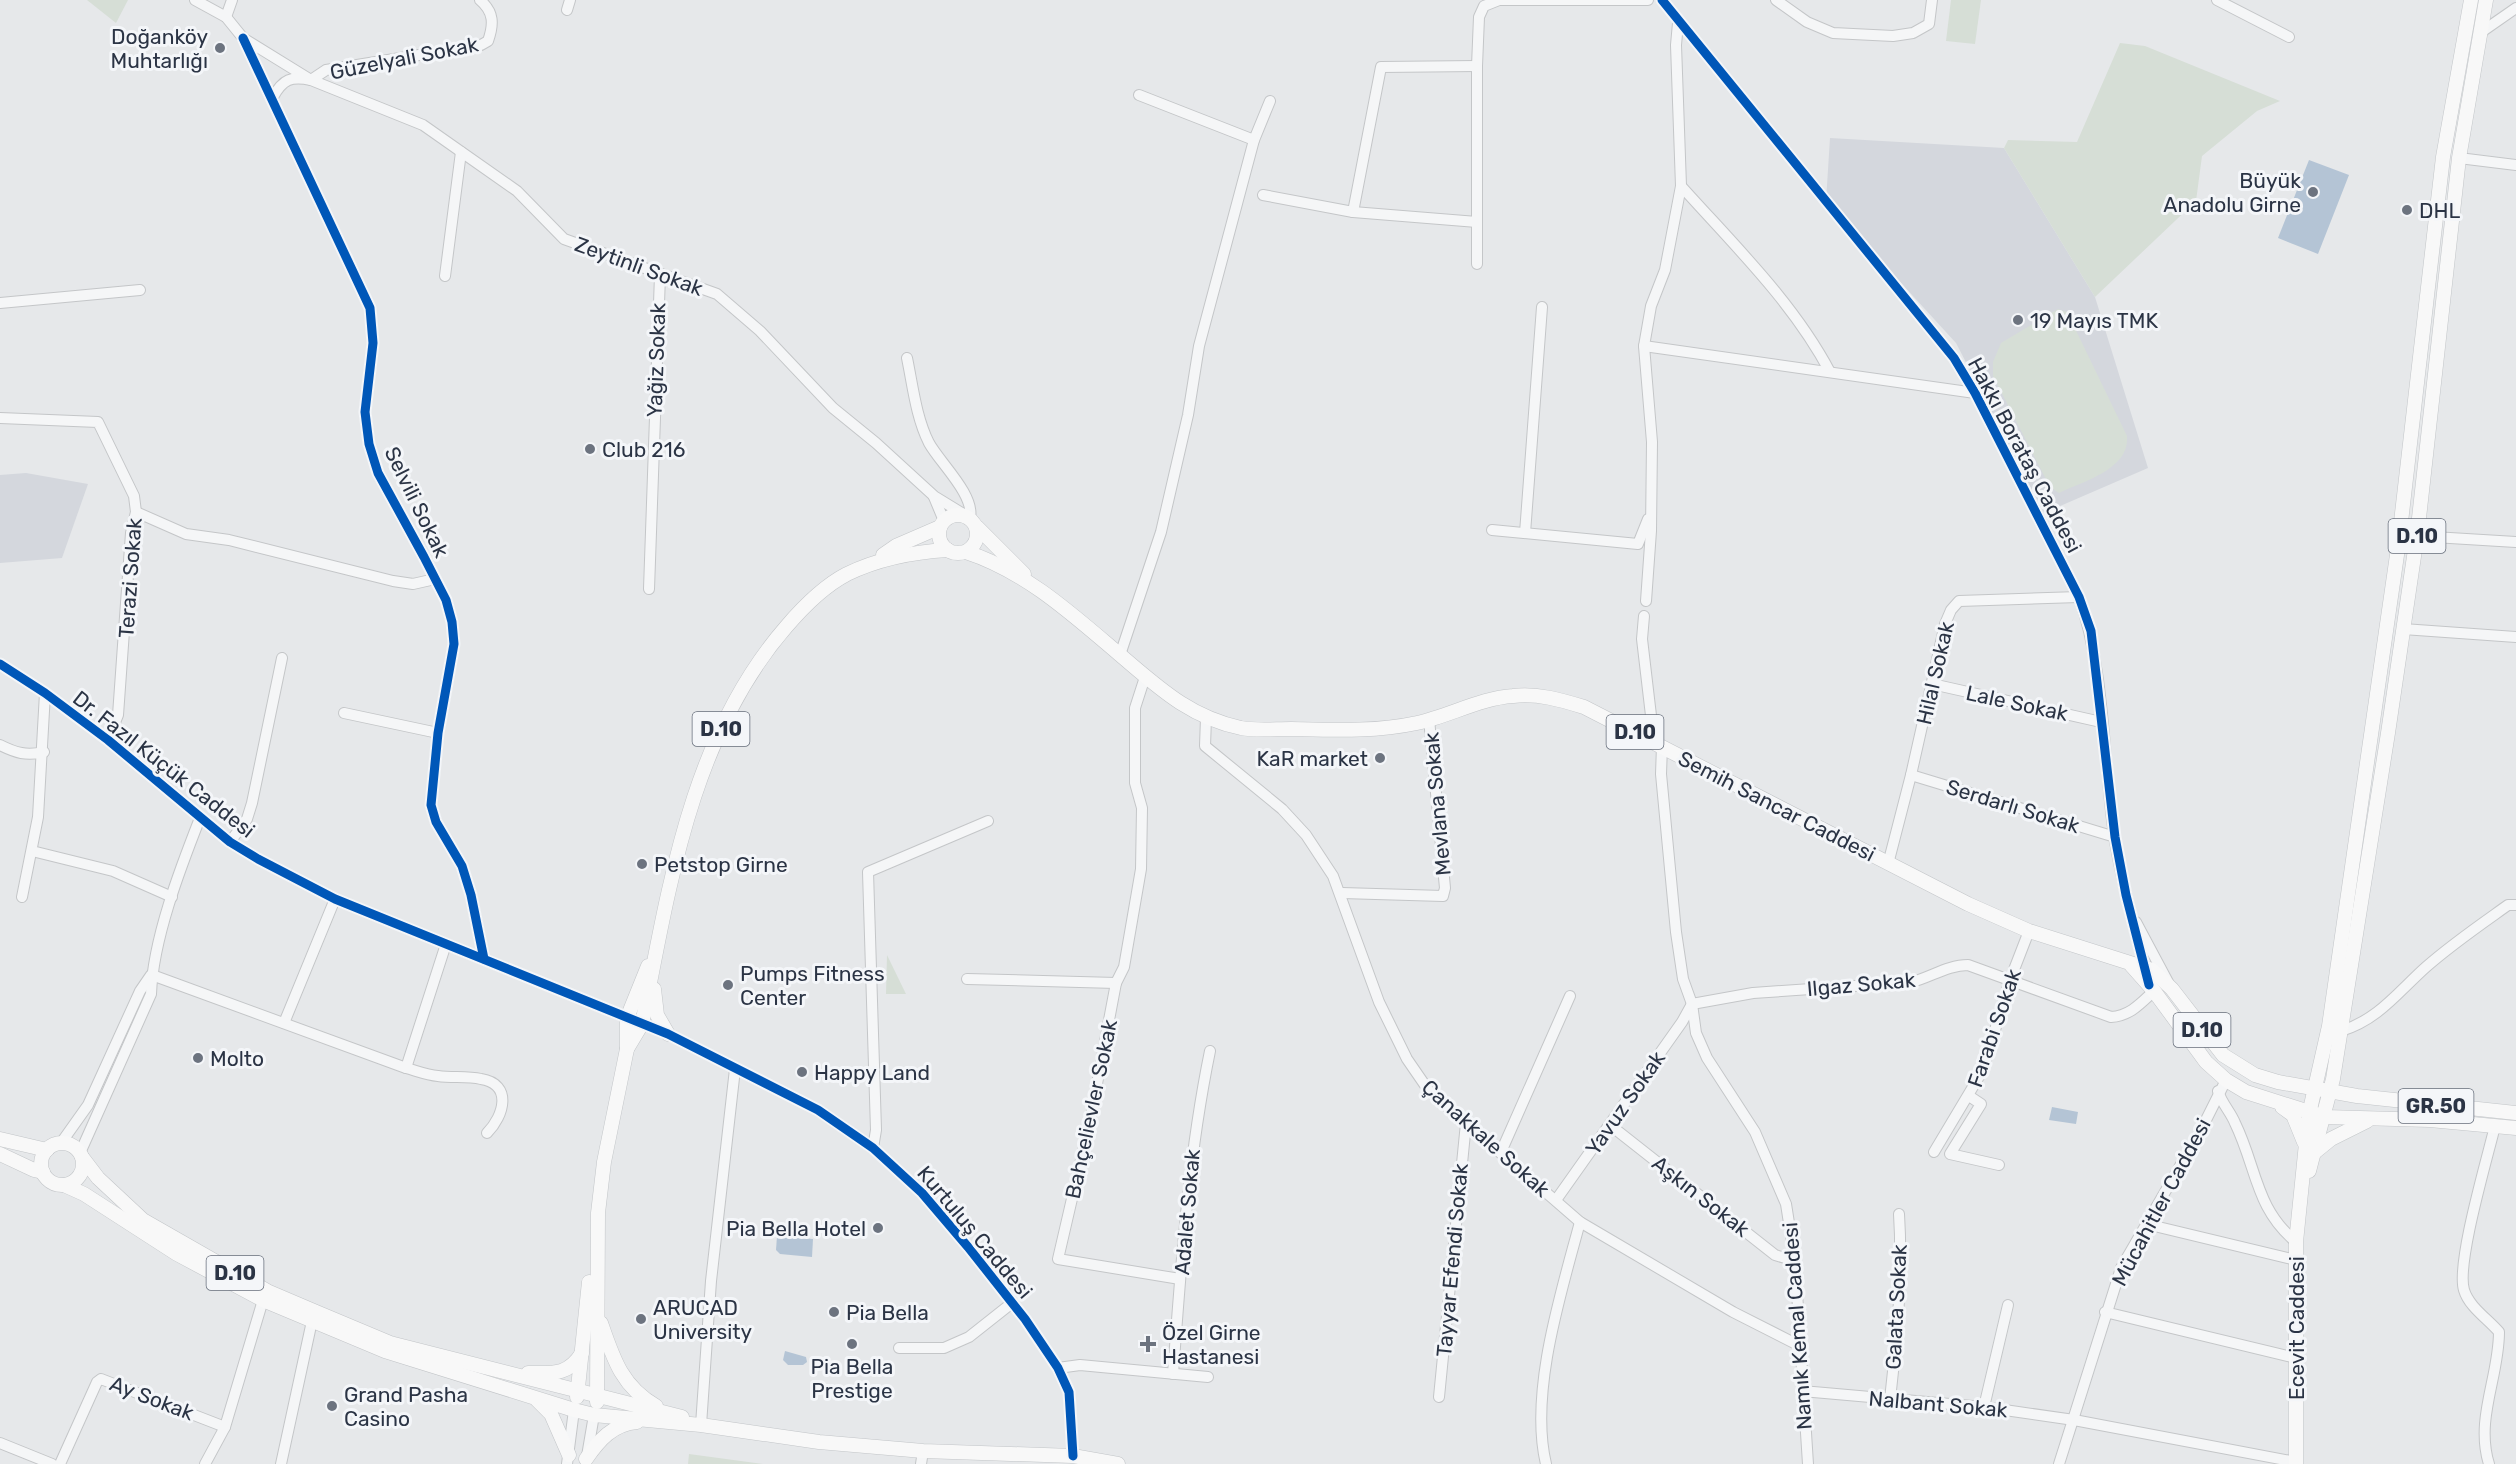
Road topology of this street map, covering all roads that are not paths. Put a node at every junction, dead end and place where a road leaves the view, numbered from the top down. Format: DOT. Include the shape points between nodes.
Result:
graph roads {
  1 [pos="195,0"];
  2 [pos="231,0"];
  3 [pos="480,0"];
  4 [pos="1648,0"];
  5 [pos="1662,0"];
  6 [pos="1776,0"];
  7 [pos="1932,0"];
  8 [pos="2217,0"];
  9 [pos="2470,0"];
  10 [pos="2486,0"];
  11 [pos="2516,8"];
  12 [pos="226,17"];
  13 [pos="1678,23"];
  14 [pos="2480,33"];
  15 [pos="2289,37"];
  16 [pos="243,38"];
  17 [pos="1477,66"];
  18 [pos="311,80"];
  19 [pos="1139,95"];
  20 [pos="273,97"];
  21 [pos="1270,101"];
  22 [pos="1254,140"];
  23 [pos="461,152"];
  24 [pos="2459,158"];
  25 [pos="2516,165"];
  26 [pos="1681,186"];
  27 [pos="1263,195"];
  28 [pos="1353,212"];
  29 [pos="1477,222"];
  30 [pos="1477,264"];
  31 [pos="660,275"];
  32 [pos="445,276"];
  33 [pos="140,290"];
  34 [pos="0,303"];
  35 [pos="1542,307"];
  36 [pos="1644,346"];
  37 [pos="908,358"];
  38 [pos="1830,372"];
  39 [pos="1975,393"];
  40 [pos="0,418"];
  41 [pos="934,496"];
  42 [pos="1651,510"];
  43 [pos="135,512"];
  44 [pos="971,520"];
  45 [pos="942,524"];
  46 [pos="1492,530"];
  47 [pos="1525,533"];
  48 [pos="2417,536"];
  49 [pos="2516,542"];
  50 [pos="948,550"];
  51 [pos="966,552"];
  52 [pos="872,564"];
  53 [pos="435,579"];
  54 [pos="1033,585"];
  55 [pos="649,589"];
  56 [pos="2079,597"];
  57 [pos="1646,601"];
  58 [pos="1644,616"];
  59 [pos="2403,629"];
  60 [pos="2516,637"];
  61 [pos="1120,655"];
  62 [pos="282,658"];
  63 [pos="0,664"];
  64 [pos="1145,677"];
  65 [pos="1932,684"];
  66 [pos="45,693"];
  67 [pos="344,713"];
  68 [pos="1206,718"];
  69 [pos="1429,720"];
  70 [pos="2101,722"];
  71 [pos="438,734"];
  72 [pos="108,740"];
  73 [pos="1658,744"];
  74 [pos="0,745"];
  75 [pos="44,752"];
  76 [pos="1911,775"];
  77 [pos="200,818"];
  78 [pos="988,821"];
  79 [pos="2115,837"];
  80 [pos="230,842"];
  81 [pos="32,851"];
  82 [pos="1888,864"];
  83 [pos="1342,894"];
  84 [pos="21,897"];
  85 [pos="172,897"];
  86 [pos="335,899"];
  87 [pos="2512,905"];
  88 [pos="2131,914"];
  89 [pos="2029,931"];
  90 [pos="446,944"];
  91 [pos="657,948"];
  92 [pos="484,959"];
  93 [pos="2138,966"];
  94 [pos="653,969"];
  95 [pos="152,975"];
  96 [pos="967,979"];
  97 [pos="2010,980"];
  98 [pos="1116,983"];
  99 [pos="2152,988"];
  100 [pos="2172,989"];
  101 [pos="1570,996"];
  102 [pos="1692,1004"];
  103 [pos="627,1018"];
  104 [pos="284,1023"];
  105 [pos="642,1024"];
  106 [pos="2341,1031"];
  107 [pos="668,1034"];
  108 [pos="627,1049"];
  109 [pos="1210,1051"];
  110 [pos="105,1068"];
  111 [pos="406,1068"];
  112 [pos="735,1069"];
  113 [pos="2319,1071"];
  114 [pos="2334,1072"];
  115 [pos="116,1074"];
  116 [pos="2281,1083"];
  117 [pos="2222,1086"];
  118 [pos="2315,1089"];
  119 [pos="2330,1092"];
  120 [pos="1969,1096"];
  121 [pos="2373,1098"];
  122 [pos="2274,1102"];
  123 [pos="2516,1113"];
  124 [pos="2309,1114"];
  125 [pos="2325,1117"];
  126 [pos="2372,1119"];
  127 [pos="1466,1123"];
  128 [pos="1610,1125"];
  129 [pos="2495,1126"];
  130 [pos="2516,1128"];
  131 [pos="487,1132"];
  132 [pos="0,1139"];
  133 [pos="61,1143"];
  134 [pos="873,1148"];
  135 [pos="47,1150"];
  136 [pos="2310,1151"];
  137 [pos="1500,1152"];
  138 [pos="1934,1152"];
  139 [pos="0,1154"];
  140 [pos="81,1155"];
  141 [pos="1999,1165"];
  142 [pos="43,1172"];
  143 [pos="64,1185"];
  144 [pos="1556,1200"];
  145 [pos="1899,1214"];
  146 [pos="1580,1222"];
  147 [pos="2146,1224"];
  148 [pos="596,1242"];
  149 [pos="2296,1242"];
  150 [pos="2296,1260"];
  151 [pos="1795,1261"];
  152 [pos="1180,1279"];
  153 [pos="262,1300"];
  154 [pos="1012,1303"];
  155 [pos="2008,1305"];
  156 [pos="596,1306"];
  157 [pos="2105,1312"];
  158 [pos="312,1321"];
  159 [pos="1800,1346"];
  160 [pos="899,1348"];
  161 [pos="584,1349"];
  162 [pos="410,1353"];
  163 [pos="2296,1358"];
  164 [pos="1058,1368"];
  165 [pos="508,1373"];
  166 [pos="1173,1374"];
  167 [pos="1208,1377"];
  168 [pos="579,1390"];
  169 [pos="1802,1391"];
  170 [pos="598,1395"];
  171 [pos="1439,1397"];
  172 [pos="536,1398"];
  173 [pos="1890,1400"];
  174 [pos="1984,1407"];
  175 [pos="574,1410"];
  176 [pos="594,1415"];
  177 [pos="662,1416"];
  178 [pos="2074,1420"];
  179 [pos="700,1425"];
  180 [pos="225,1427"];
  181 [pos="0,1443"];
  182 [pos="1073,1456"];
  183 [pos="922,1457"];
  184 [pos="1046,1459"];
  185 [pos="568,1460"];
  186 [pos="586,1461"];
  187 [pos="2296,1463"];
  188 [pos="52,1464"];
  189 [pos="60,1464"];
  190 [pos="205,1464"];
  191 [pos="281,1464"];
  192 [pos="1118,1464"];
  193 [pos="1546,1464"];
  194 [pos="1808,1464"];
  195 [pos="2059,1464"];
  196 [pos="2489,1464"];
  1 -- 12 [label="street"];
  2 -- 12 [label="street"];
  3 -- 18 [label="street, Güzelyali Sokak" via="488,7 493,23 488,41 482,45 335,68"];
  4 -- 17 [label="street" via="1499,0 1484,6 1479,17"];
  5 -- 13 [label="street, Hakkı Borataş Caddesi"];
  6 -- 7 [label="street" via="1807,22 1833,33 1893,36 1913,33 1929,24"];
  8 -- 15 [label="street"];
  9 -- 113 [label="main road, D.10" via="2444,157 2398,548 2329,1026"];
  10 -- 14 [label="main road, D.10"];
  11 -- 14 [label="street"];
  12 -- 16 [label="street, Zeytinli Sokak"];
  13 -- 26 [label="street"];
  13 -- 39 [label="street, Hakkı Borataş Caddesi" via="1954,358"];
  14 -- 24 [label="main road, D.10"];
  16 -- 18 [label="street, Zeytinli Sokak"];
  16 -- 20 [label="street, Selvili Sokak"];
  17 -- 28 [label="street" via="1381,67"];
  17 -- 29 [label="street"];
  18 -- 20 [label="street" via="293,77 281,83"];
  18 -- 23 [label="street, Zeytinli Sokak" via="423,125"];
  19 -- 22 [label="street"];
  20 -- 53 [label="street, Selvili Sokak" via="370,308 373,343 365,412 369,444 378,473"];
  21 -- 22 [label="street"];
  22 -- 61 [label="street" via="1199,346 1188,415 1161,532"];
  23 -- 31 [label="street, Zeytinli Sokak" via="517,191 564,239"];
  23 -- 32 [label="street"];
  24 -- 25 [label="street"];
  24 -- 48 [label="main road, D.10"];
  26 -- 36 [label="street" via="1665,270 1651,306"];
  26 -- 38 [label="street" via="1756,270 1815,344"];
  27 -- 28 [label="street"];
  28 -- 29 [label="street"];
  29 -- 30 [label="street"];
  31 -- 41 [label="street, Zeytinli Sokak" via="717,294 760,331 833,408"];
  31 -- 55 [label="street, Yağiz Sokak"];
  33 -- 34 [label="street"];
  35 -- 47 [label="street"];
  36 -- 38 [label="street"];
  36 -- 42 [label="street" via="1652,442"];
  37 -- 44 [label="street" via="920,421 930,445 972,510"];
  38 -- 39 [label="street"];
  39 -- 56 [label="street, Hakkı Borataş Caddesi"];
  40 -- 43 [label="street, Terazi Sokak" via="98,422 134,496"];
  41 -- 44 [label="street, Zeytinli Sokak"];
  41 -- 45 [label="street"];
  42 -- 47 [label="street" via="1638,544"];
  42 -- 57 [label="street"];
  43 -- 53 [label="street" via="186,534 229,540 393,581 413,584"];
  43 -- 72 [label="street, Terazi Sokak" via="118,715"];
  44 -- 45 [label="main road, Semih Sancar Caddesi / D.10" via="954,515"];
  44 -- 51 [label="main road" via="975,544"];
  44 -- 54 [label="main road, Semih Sancar Caddesi / D.10"];
  45 -- 50 [label="main road" via="941,543"];
  45 -- 52 [label="main road, Semih Sancar Caddesi / D.10" via="896,546"];
  46 -- 47 [label="street"];
  48 -- 49 [label="street"];
  48 -- 59 [label="main road, D.10"];
  50 -- 51 [label="main road, Semih Sancar Caddesi / D.10"];
  50 -- 52 [label="main road, Semih Sancar Caddesi / D.10" via="897,555"];
  51 -- 54 [label="main road, Semih Sancar Caddesi / D.10" via="992,560"];
  52 -- 91 [label="main road, Semih Sancar Caddesi / D.10" via="846,574 803,608 766,649 736,702 715,740 688,815"];
  53 -- 71 [label="street, Selvili Sokak" via="452,622 454,644"];
  54 -- 61 [label="main road, Semih Sancar Caddesi / D.10"];
  56 -- 65 [label="street, Hilal Sokak" via="1959,601 1945,624"];
  56 -- 70 [label="street, Hakkı Borataş Caddesi" via="2091,631"];
  58 -- 73 [label="street, Namık Kemal Caddesi" via="1642,639"];
  59 -- 60 [label="street"];
  59 -- 106 [label="main road, D.10"];
  61 -- 64 [label="main road, Semih Sancar Caddesi / D.10"];
  62 -- 80 [label="street" via="252,803 247,819"];
  63 -- 66 [label="street, Dr. Fazıl Küçük Caddesi"];
  64 -- 68 [label="main road, Semih Sancar Caddesi / D.10"];
  64 -- 98 [label="street" via="1135,708 1135,783 1142,808 1141,869 1124,967"];
  65 -- 70 [label="street, Lale Sokak"];
  65 -- 76 [label="street, Hilal Sokak"];
  66 -- 72 [label="street, Dr. Fazıl Küçük Caddesi"];
  66 -- 75 [label="street"];
  67 -- 71 [label="street"];
  68 -- 69 [label="main road, Semih Sancar Caddesi / D.10" via="1244,728 1372,731"];
  68 -- 83 [label="street, Çanakkale Sokak" via="1204,746 1306,835"];
  69 -- 73 [label="main road, Semih Sancar Caddesi / D.10" via="1513,696 1550,697 1584,707"];
  69 -- 83 [label="street, Mevlana Sokak" via="1443,896"];
  70 -- 79 [label="street, Hakkı Borataş Caddesi"];
  71 -- 92 [label="street, Selvili Sokak" via="431,805 436,822 462,866"];
  72 -- 77 [label="street, Dr. Fazıl Küçük Caddesi"];
  73 -- 82 [label="main road, Semih Sancar Caddesi / D.10"];
  73 -- 102 [label="street, Namık Kemal Caddesi" via="1676,932 1683,979"];
  74 -- 75 [label="street" via="17,753"];
  75 -- 81 [label="street"];
  76 -- 79 [label="street, Serdarlı Sokak"];
  76 -- 82 [label="street, Hilal Sokak"];
  77 -- 80 [label="street, Dr. Fazıl Küçük Caddesi"];
  77 -- 85 [label="street"];
  78 -- 134 [label="street" via="868,872 876,1130"];
  79 -- 88 [label="street, Hakkı Borataş Caddesi"];
  80 -- 86 [label="street, Dr. Fazıl Küçük Caddesi"];
  81 -- 84 [label="street"];
  81 -- 85 [label="street" via="113,871"];
  82 -- 89 [label="main road, Semih Sancar Caddesi / D.10"];
  83 -- 127 [label="street, Çanakkale Sokak" via="1379,1002 1407,1059 1425,1087"];
  85 -- 95 [label="street"];
  86 -- 90 [label="street, Dr. Fazıl Küçük Caddesi"];
  86 -- 104 [label="street"];
  87 -- 106 [label="street" via="2426,967 2385,1008"];
  88 -- 93 [label="street, Hakkı Borataş Caddesi"];
  88 -- 100 [label="street"];
  89 -- 93 [label="main road, Semih Sancar Caddesi / D.10"];
  89 -- 97 [label="street, Farabi Sokak"];
  90 -- 92 [label="street, Dr. Fazıl Küçük Caddesi"];
  90 -- 111 [label="street"];
  91 -- 94 [label="main road, Semih Sancar Caddesi / D.10"];
  91 -- 103 [label="main road, Semih Sancar Caddesi / D.10"];
  92 -- 103 [label="street, Dr. Fazıl Küçük Caddesi"];
  93 -- 99 [label="main road, D.10"];
  93 -- 100 [label="main road, Semih Sancar Caddesi / D.10" via="2158,974"];
  94 -- 105 [label="main road, Semih Sancar Caddesi / D.10"];
  94 -- 107 [label="main road" via="657,1015"];
  95 -- 104 [label="street"];
  95 -- 110 [label="street" via="140,991"];
  95 -- 115 [label="street" via="151,994"];
  96 -- 98 [label="street"];
  97 -- 99 [label="street, Ilgaz Sokak" via="2111,1017 2132,1011"];
  97 -- 102 [label="street, Ilgaz Sokak" via="1968,965 1954,965 1930,978 1912,982 1753,993"];
  97 -- 120 [label="street, Farabi Sokak" via="1993,1041"];
  98 -- 152 [label="street, Bahçelievler Sokak" via="1058,1259"];
  99 -- 117 [label="main road, D.10"];
  100 -- 116 [label="main road, Semih Sancar Caddesi / D.10" via="2223,1055 2255,1076"];
  101 -- 137 [label="street"];
  102 -- 128 [label="street, Yavuz Sokak"];
  102 -- 151 [label="street, Namık Kemal Caddesi" via="1696,1033 1707,1058 1755,1132 1786,1204"];
  103 -- 105 [label="street, Dr. Fazıl Küçük Caddesi"];
  103 -- 108 [label="main road, Semih Sancar Caddesi / D.10"];
  104 -- 111 [label="street"];
  105 -- 107 [label="street, Kurtuluş Caddesi"];
  105 -- 108 [label="main road, Semih Sancar Caddesi / D.10"];
  106 -- 114 [label="main road, D.10"];
  107 -- 112 [label="street, Kurtuluş Caddesi"];
  108 -- 148 [label="main road, Semih Sancar Caddesi / D.10" via="604,1162"];
  109 -- 152 [label="street, Adalet Sokak" via="1196,1120"];
  110 -- 115 [label="street"];
  110 -- 133 [label="street" via="88,1105"];
  111 -- 131 [label="street" via="438,1076 483,1079 497,1086 503,1110"];
  112 -- 134 [label="street, Kurtuluş Caddesi" via="818,1110"];
  112 -- 179 [label="street" via="711,1281"];
  113 -- 116 [label="main road" via="2306,1083"];
  113 -- 118 [label="main road, D.10"];
  114 -- 119 [label="main road, D.10"];
  114 -- 121 [label="main road" via="2345,1087"];
  115 -- 140 [label="street"];
  116 -- 118 [label="main road, Semih Sancar Caddesi / D.10"];
  117 -- 122 [label="main road, D.10"];
  117 -- 147 [label="street, Mücahitler Caddesi"];
  117 -- 149 [label="street" via="2222,1104 2236,1125 2265,1206 2278,1227"];
  118 -- 119 [label="main road, Semih Sancar Caddesi / D.10"];
  118 -- 124 [label="main road, D.10"];
  119 -- 121 [label="main road, GR.50"];
  119 -- 125 [label="main road, D.10"];
  120 -- 138 [label="street, Farabi Sokak"];
  120 -- 141 [label="street" via="1981,1104 1950,1154"];
  121 -- 123 [label="main road, GR.50"];
  122 -- 124 [label="main road, D.10"];
  122 -- 136 [label="main road" via="2293,1115"];
  124 -- 125 [label="main road, D.10"];
  124 -- 136 [label="main road, Ecevit Caddesi"];
  125 -- 126 [label="main road, GR.50"];
  125 -- 136 [label="main road, Ecevit Caddesi"];
  126 -- 129 [label="main road, GR.50"];
  126 -- 136 [label="main road"];
  127 -- 137 [label="street, Çanakkale Sokak"];
  127 -- 171 [label="street, Tayyar Efendi Sokak"];
  128 -- 144 [label="street, Yavuz Sokak"];
  128 -- 151 [label="street, Aşkın Sokak" via="1775,1255"];
  129 -- 130 [label="main road, GR.50"];
  129 -- 196 [label="street" via="2474,1213 2463,1283 2469,1303 2499,1332 2484,1422"];
  132 -- 135 [label="main road"];
  133 -- 135 [label="main road"];
  133 -- 140 [label="main road, D.10" via="72,1145"];
  134 -- 154 [label="street, Kurtuluş Caddesi" via="922,1193"];
  135 -- 142 [label="main road" via="41,1164"];
  136 -- 149 [label="main road, Ecevit Caddesi"];
  137 -- 144 [label="street, Çanakkale Sokak"];
  139 -- 142 [label="main road, D.10"];
  140 -- 143 [label="main road" via="81,1173"];
  140 -- 162 [label="main road, D.10" via="98,1178 143,1220 191,1250 269,1292"];
  142 -- 143 [label="main road, D.10" via="49,1180"];
  143 -- 153 [label="main road, D.10" via="168,1249"];
  144 -- 146 [label="street, Çanakkale Sokak"];
  145 -- 173 [label="street, Galata Sokak" via="1901,1291"];
  146 -- 159 [label="street, Çanakkale Sokak" via="1732,1312"];
  146 -- 193 [label="street" via="1542,1386 1540,1440"];
  147 -- 150 [label="street"];
  147 -- 157 [label="street, Mücahitler Caddesi" via="2121,1268"];
  148 -- 156 [label="main road, D.10"];
  148 -- 161 [label="main road, D.10" via="586,1304"];
  149 -- 150 [label="main road, Ecevit Caddesi"];
  150 -- 163 [label="main road, Ecevit Caddesi"];
  151 -- 159 [label="street, Namık Kemal Caddesi"];
  152 -- 166 [label="street, Adalet Sokak"];
  153 -- 158 [label="main road, D.10"];
  153 -- 180 [label="street"];
  154 -- 160 [label="street" via="969,1337 944,1348"];
  154 -- 164 [label="street, Kurtuluş Caddesi"];
  155 -- 174 [label="street"];
  156 -- 170 [label="main road, D.10"];
  156 -- 177 [label="main road" via="611,1356 623,1378"];
  157 -- 163 [label="street"];
  157 -- 178 [label="street, Mücahitler Caddesi"];
  158 -- 162 [label="main road, D.10" via="385,1351"];
  158 -- 191 [label="street"];
  159 -- 169 [label="street, Namık Kemal Caddesi"];
  161 -- 165 [label="main road" via="574,1365 565,1370"];
  161 -- 168 [label="main road, D.10"];
  162 -- 165 [label="main road, D.10"];
  162 -- 172 [label="main road, D.10"];
  163 -- 187 [label="main road, Ecevit Caddesi"];
  164 -- 166 [label="street" via="1080,1365"];
  164 -- 182 [label="street, Kurtuluş Caddesi" via="1069,1392"];
  165 -- 168 [label="main road, D.10"];
  166 -- 167 [label="street"];
  168 -- 170 [label="main road"];
  168 -- 175 [label="main road"];
  169 -- 173 [label="street, Nalbant Sokak"];
  169 -- 194 [label="street, Namık Kemal Caddesi"];
  170 -- 176 [label="main road, D.10"];
  170 -- 177 [label="main road"];
  172 -- 175 [label="main road, D.10"];
  172 -- 185 [label="main road" via="551,1414"];
  173 -- 174 [label="street, Nalbant Sokak"];
  174 -- 178 [label="street, Nalbant Sokak"];
  175 -- 176 [label="main road, D.10"];
  175 -- 185 [label="street"];
  176 -- 177 [label="main road"];
  176 -- 186 [label="street"];
  177 -- 179 [label="main road"];
  177 -- 186 [label="main road" via="626,1423 610,1431"];
  178 -- 187 [label="street, Nalbant Sokak"];
  178 -- 195 [label="street, Mücahitler Caddesi"];
  179 -- 183 [label="main road"];
  180 -- 189 [label="street, Ay Sokak" via="101,1379"];
  180 -- 190 [label="street"];
  181 -- 188 [label="street"];
  182 -- 184 [label="main road"];
  182 -- 192 [label="main road"];
  183 -- 184 [label="main road"];
}
